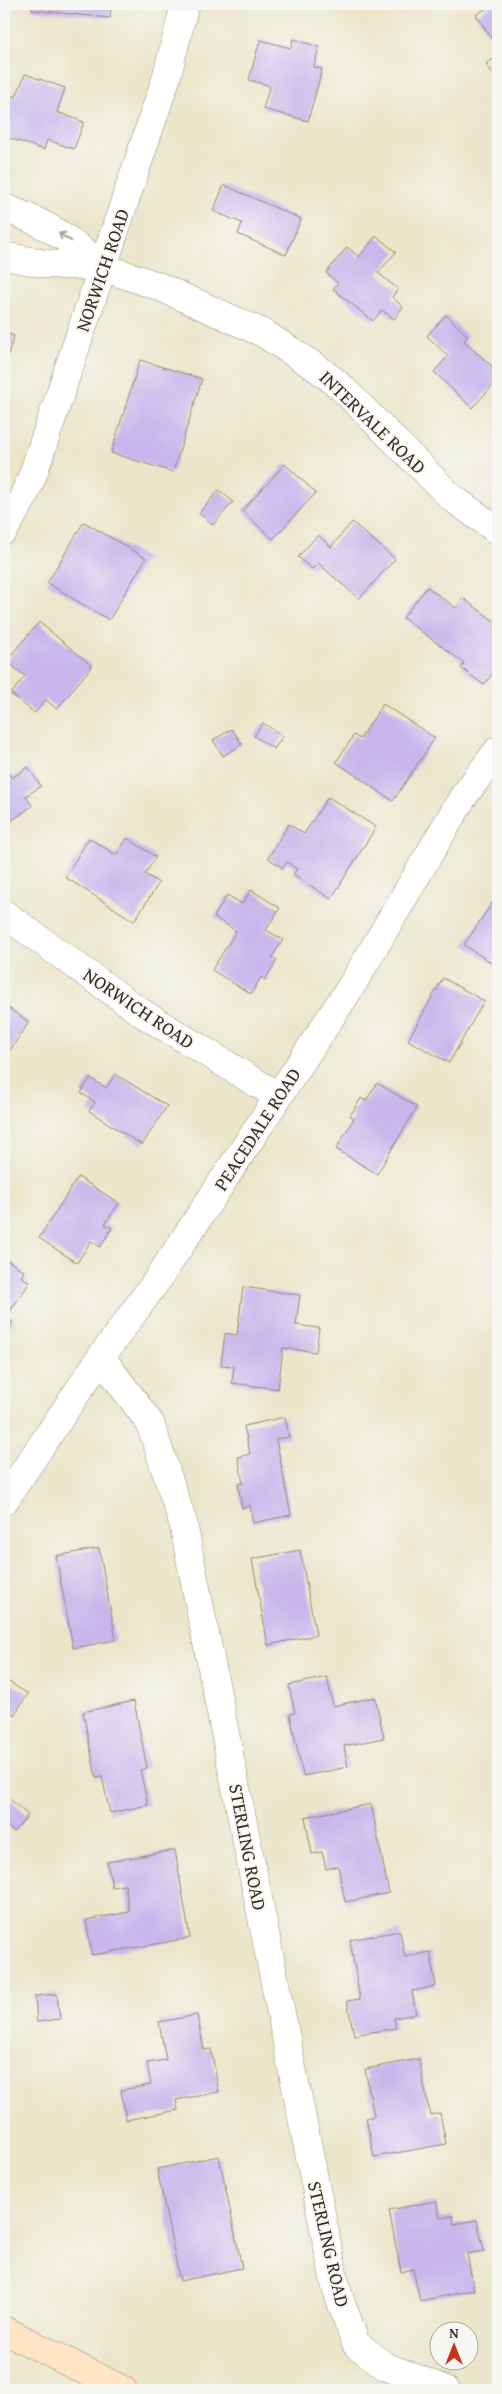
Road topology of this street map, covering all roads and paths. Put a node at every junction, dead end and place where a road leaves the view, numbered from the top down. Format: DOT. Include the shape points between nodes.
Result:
graph roads {
  1 [pos="185,4"];
  2 [pos="4,208"];
  3 [pos="4,256"];
  4 [pos="102,267"];
  5 [pos="4,530"];
  6 [pos="498,531"];
  7 [pos="498,750"];
  8 [pos="4,914"];
  9 [pos="278,1096"];
  10 [pos="101,1357"];
  11 [pos="4,1501"];
  12 [pos="4,2330"];
  13 [pos="123,2390"];
  14 [pos="446,2390"];
  1 -- 4 [label="street, NORWICH ROAD" via="166,79"];
  4 -- 2 [label="street, INTERVALE ROAD, one-way" via="63,235"];
  3 -- 4 [label="street, INTERVALE ROAD" via="55,265"];
  4 -- 5 [label="street, NORWICH ROAD" via="33,474"];
  4 -- 6 [label="street, INTERVALE ROAD" via="158,286 233,318 290,350 340,386 451,497"];
  7 -- 9 [label="street, PEACEDALE ROAD" via="463,797 352,985"];
  8 -- 9 [label="street, NORWICH ROAD" via="142,1013"];
  9 -- 10 [label="street, PEACEDALE ROAD" via="158,1279"];
  10 -- 11 [label="street, PEACEDALE ROAD"];
  10 -- 14 [label="street, STERLING ROAD" via="150,1423 183,1523 336,2288 356,2344 385,2366"];
  12 -- 13 [label="main road"];
}
